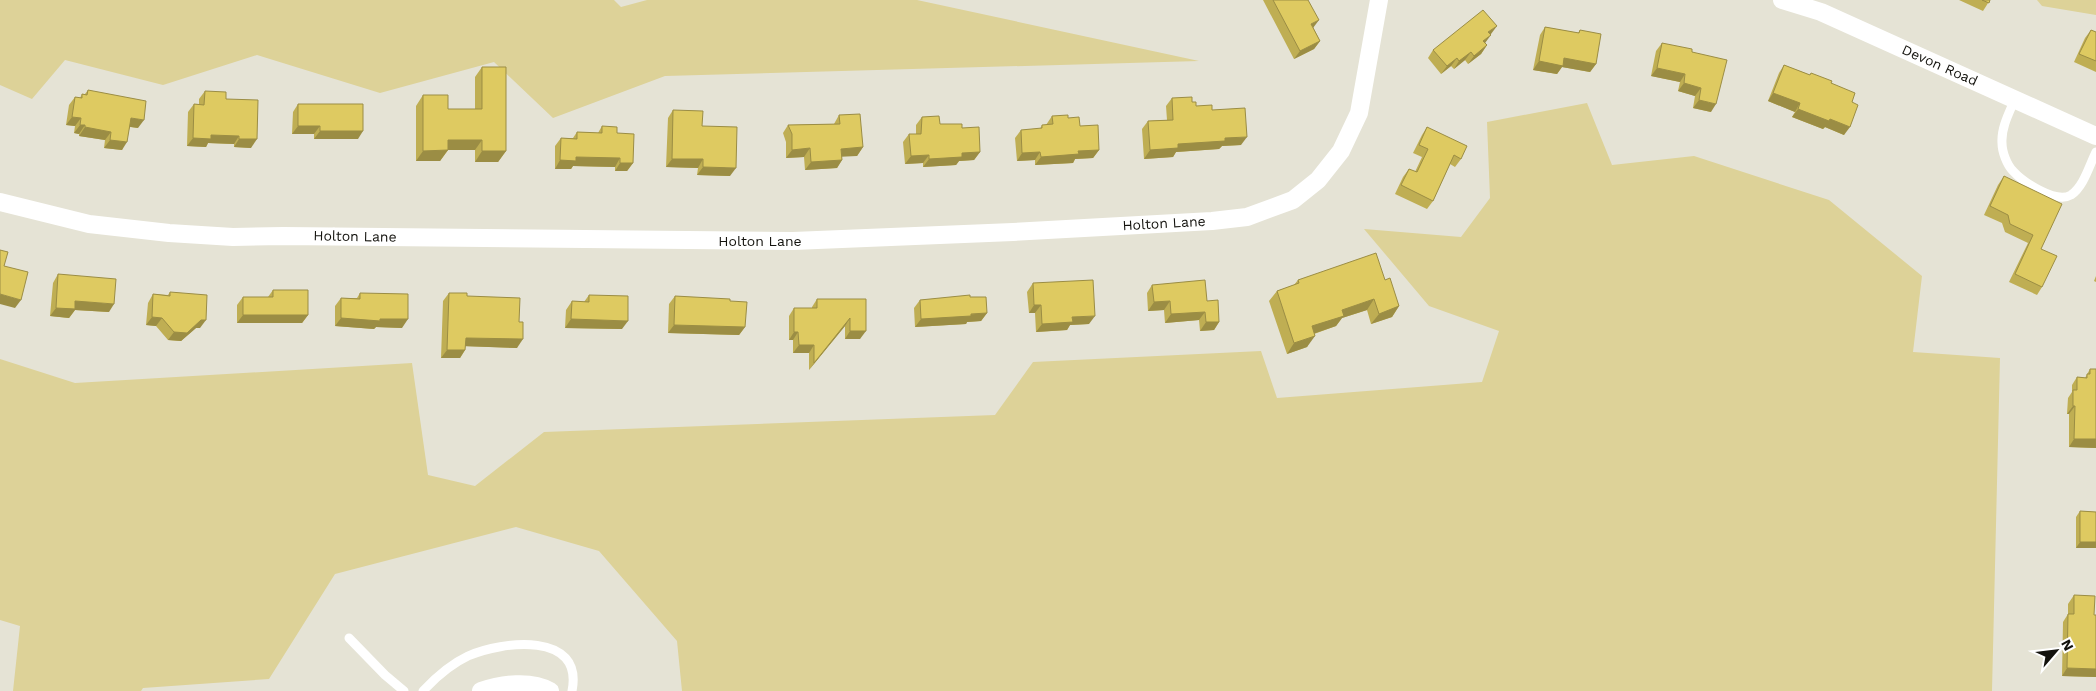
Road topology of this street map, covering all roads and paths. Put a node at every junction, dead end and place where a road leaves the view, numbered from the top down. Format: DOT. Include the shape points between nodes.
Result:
graph roads {
  1 [pos="1379,0"];
  2 [pos="1782,0"];
  3 [pos="2015,99"];
  4 [pos="2096,136"];
  5 [pos="2096,152"];
  6 [pos="0,202"];
  7 [pos="349,638"];
  8 [pos="404,691"];
  9 [pos="423,691"];
  10 [pos="481,691"];
  11 [pos="550,691"];
  12 [pos="572,691"];
  1 -- 6 [label="street, Holton Lane" via="1359,112 1341,151 1318,180 1293,200 1247,217 1013,232 793,241 234,237 89,224"];
  2 -- 3 [label="street, Devon Road" via="1821,12"];
  3 -- 4 [label="street, Devon Road"];
  3 -- 5 [label="lane" via="2003,128 2002,144 2012,170 2027,183 2055,196 2070,196 2079,188"];
  7 -- 8 [label="lane"];
  9 -- 12 [label="lane" via="439,674 468,656 499,647 529,645 549,647 567,660 574,679"];
  10 -- 11 [label="street" via="498,685 542,686"];
}
